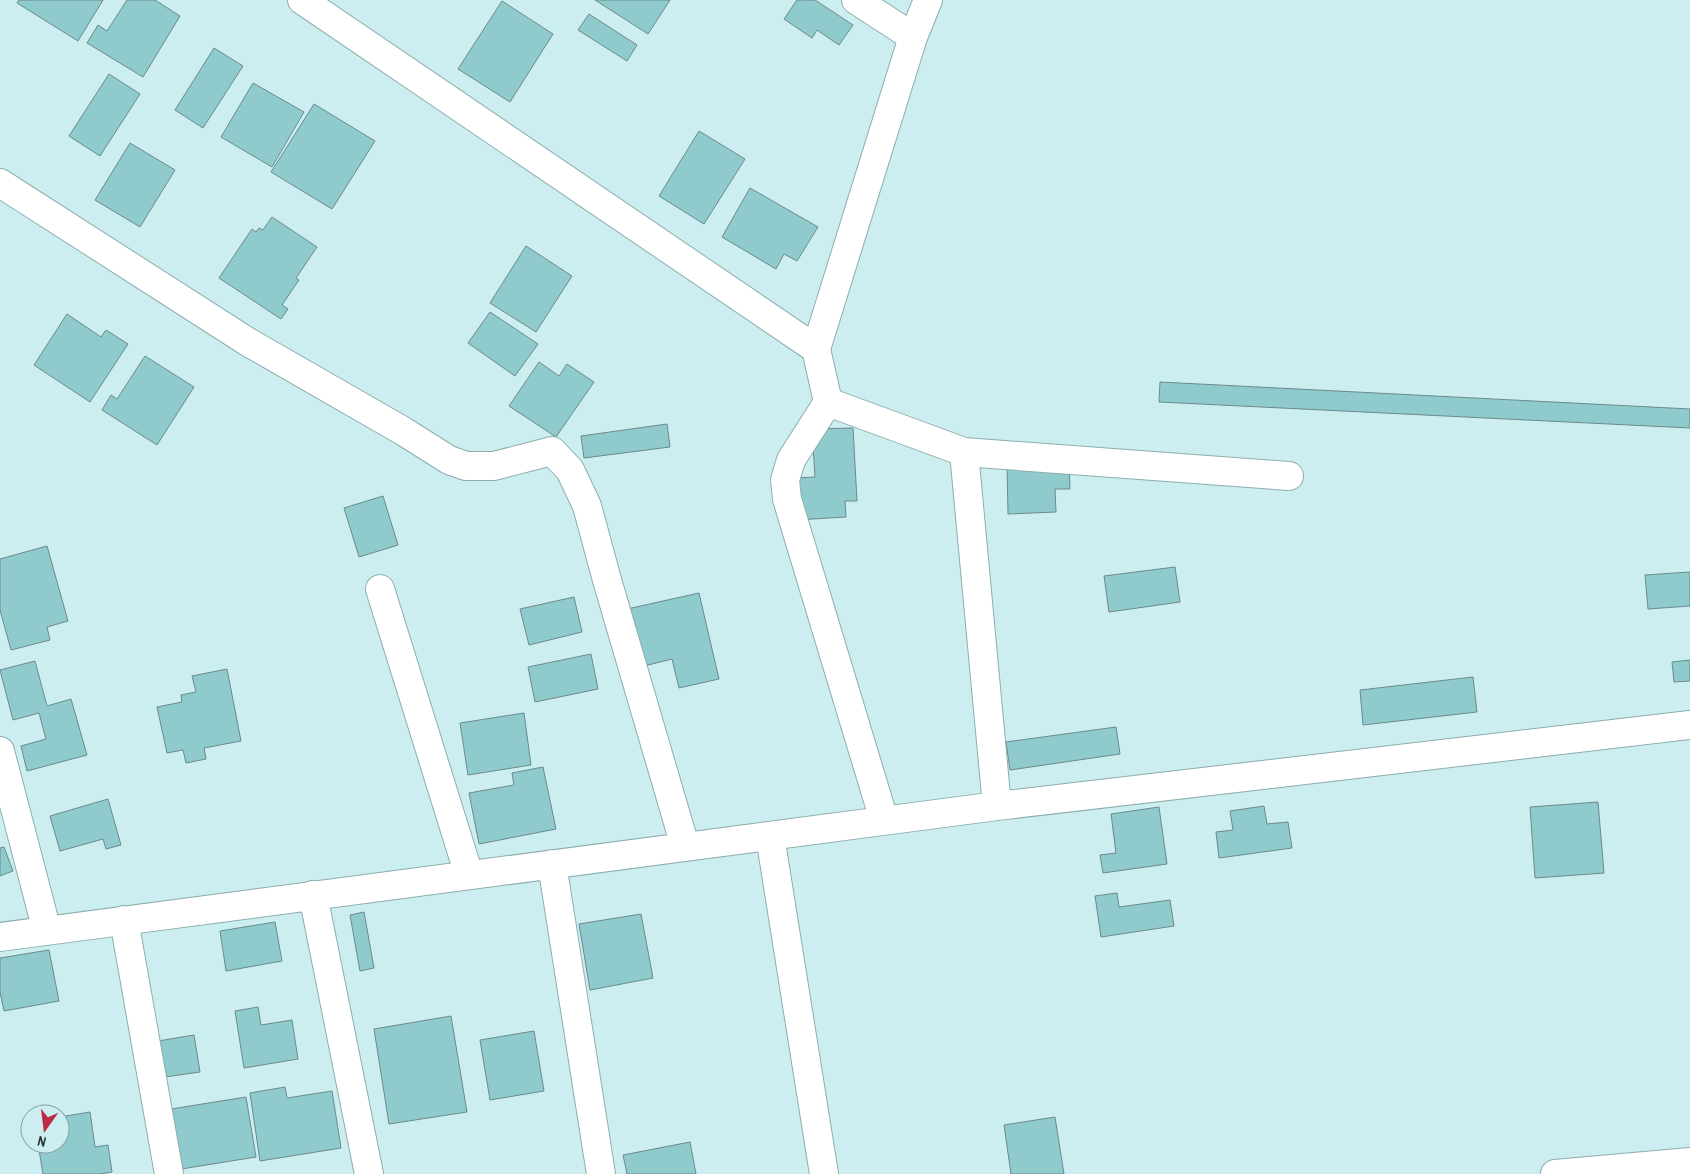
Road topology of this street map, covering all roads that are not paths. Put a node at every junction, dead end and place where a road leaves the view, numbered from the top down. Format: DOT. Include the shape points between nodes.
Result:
graph roads {
  1 [pos="302,0"];
  2 [pos="856,0"];
  3 [pos="928,0"];
  4 [pos="913,36"];
  5 [pos="0,184"];
  6 [pos="816,349"];
  7 [pos="828,402"];
  8 [pos="964,452"];
  9 [pos="1289,476"];
  10 [pos="380,589"];
  11 [pos="1690,725"];
  12 [pos="0,751"];
  13 [pos="997,806"];
  14 [pos="884,820"];
  15 [pos="770,836"];
  16 [pos="685,846"];
  17 [pos="552,864"];
  18 [pos="469,875"];
  19 [pos="313,896"];
  20 [pos="124,920"];
  21 [pos="47,931"];
  22 [pos="0,937"];
  23 [pos="1690,1162"];
  24 [pos="169,1174"];
  25 [pos="369,1174"];
  26 [pos="602,1174"];
  27 [pos="824,1174"];
  28 [pos="1554,1174"];
  1 -- 6 [label="street"];
  2 -- 4 [label="street"];
  3 -- 4 [label="street"];
  4 -- 6 [label="street"];
  5 -- 16 [label="street" via="248,342 450,460 466,466 494,466 552,451 570,470 587,506"];
  6 -- 7 [label="street"];
  7 -- 8 [label="street"];
  7 -- 14 [label="street" via="791,460 785,480 787,498"];
  8 -- 9 [label="street"];
  8 -- 13 [label="street"];
  10 -- 18 [label="street"];
  11 -- 13 [label="street"];
  12 -- 21 [label="street"];
  13 -- 14 [label="street"];
  14 -- 15 [label="street"];
  15 -- 16 [label="street"];
  15 -- 27 [label="street"];
  16 -- 17 [label="street"];
  17 -- 18 [label="street"];
  17 -- 26 [label="street"];
  18 -- 19 [label="street"];
  19 -- 20 [label="street"];
  19 -- 25 [label="street"];
  20 -- 21 [label="street"];
  20 -- 24 [label="street"];
  21 -- 22 [label="street"];
  23 -- 28 [label="street"];
}
